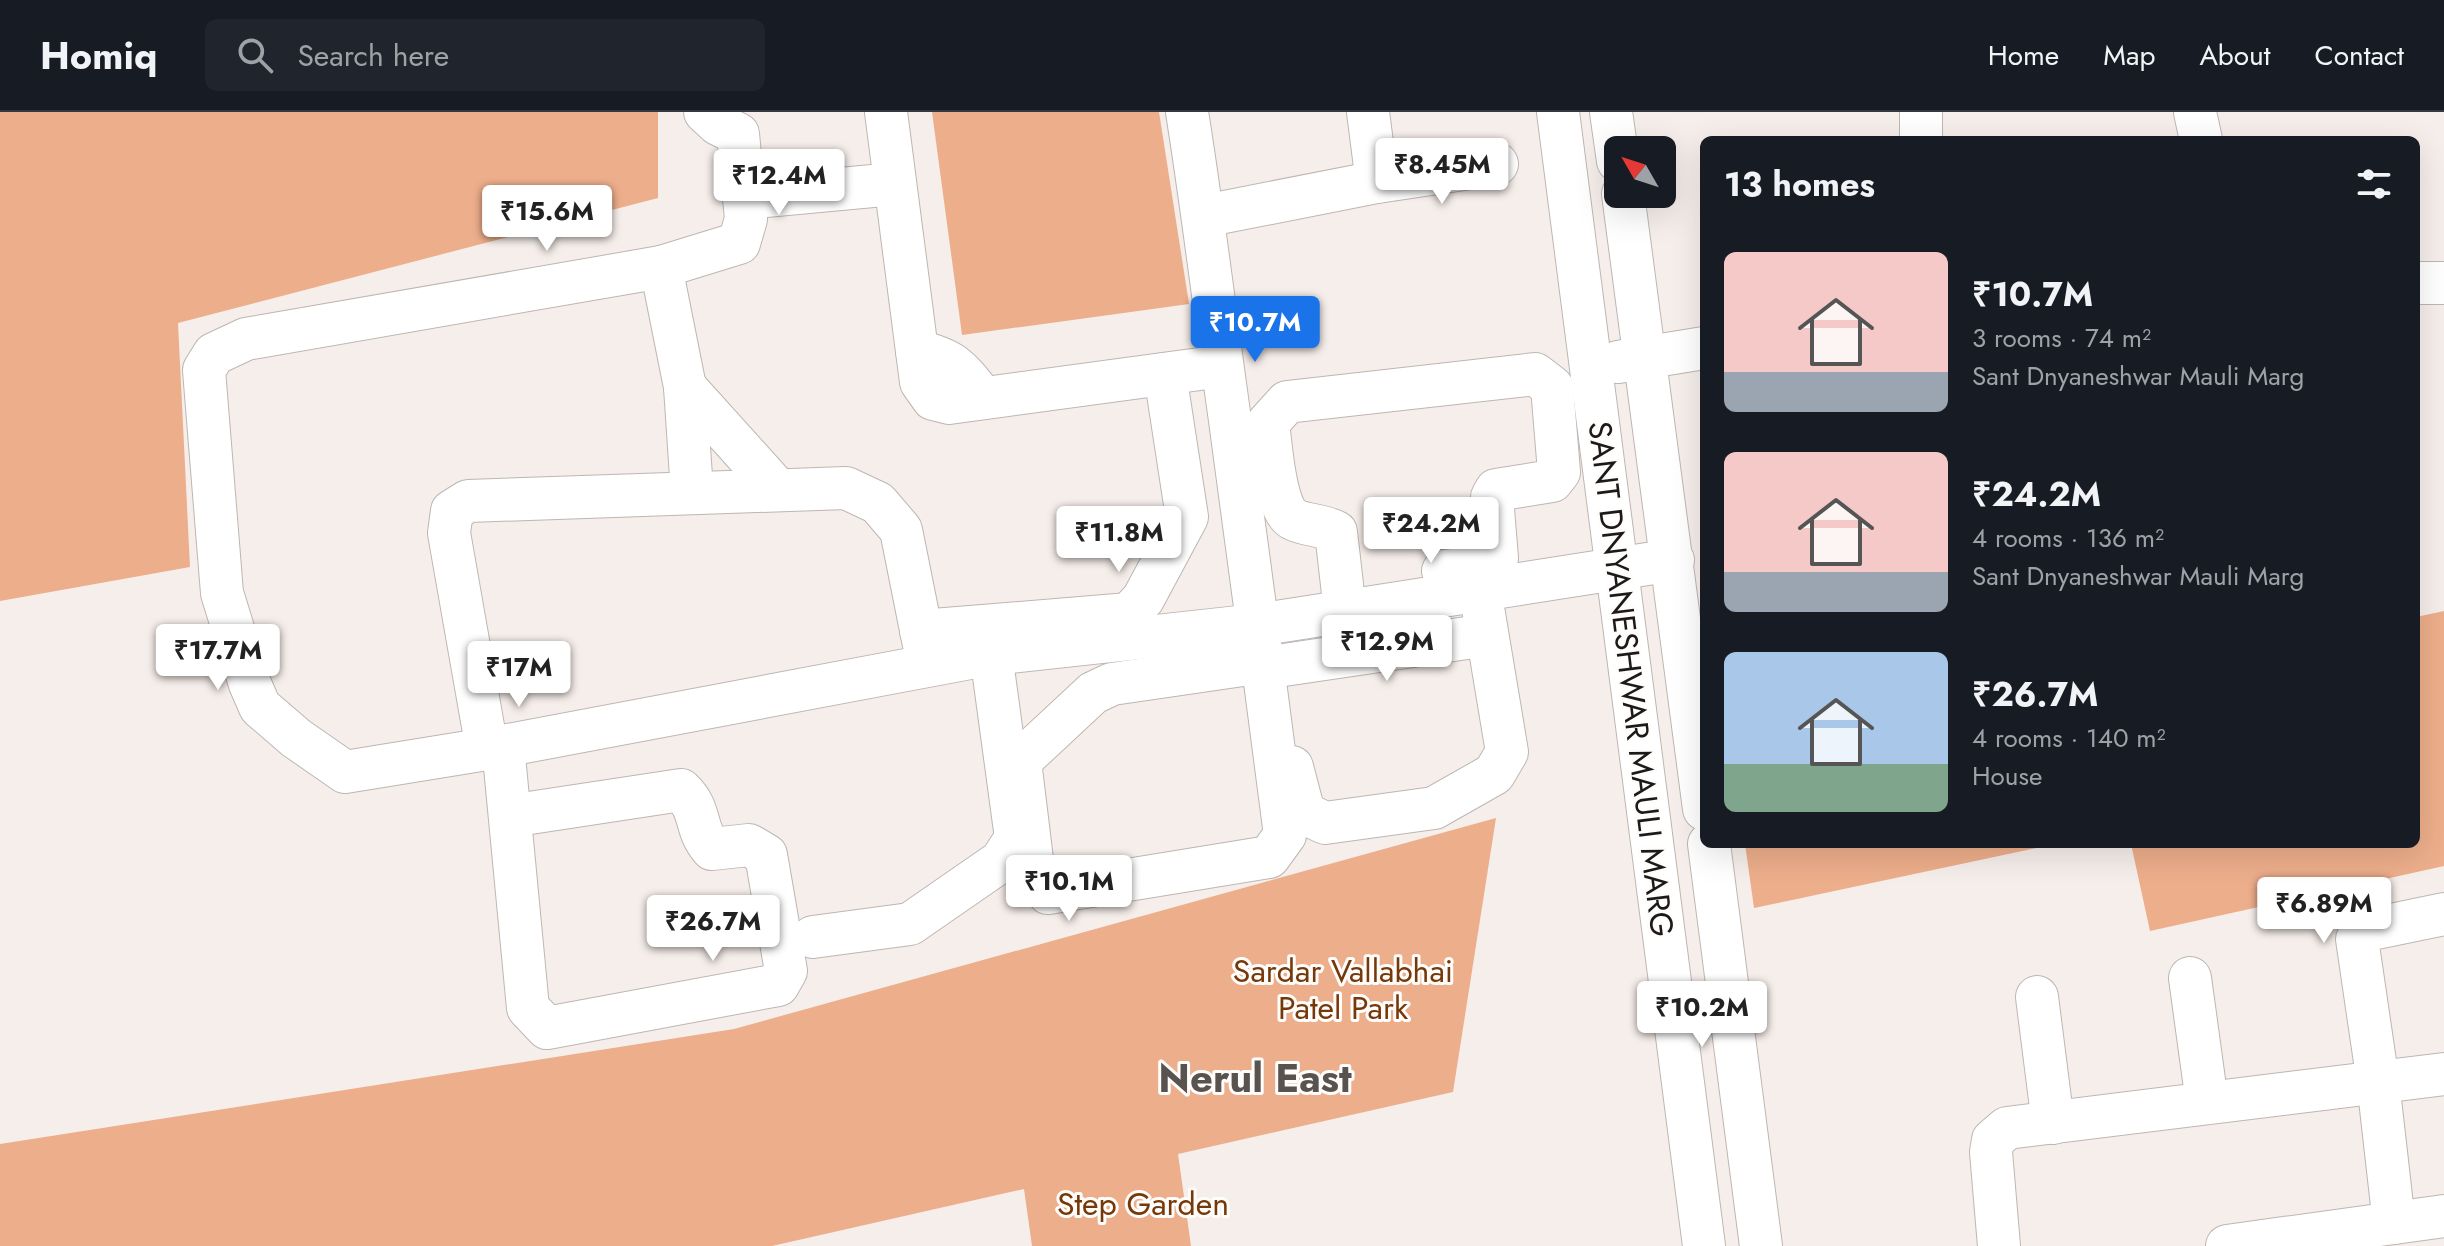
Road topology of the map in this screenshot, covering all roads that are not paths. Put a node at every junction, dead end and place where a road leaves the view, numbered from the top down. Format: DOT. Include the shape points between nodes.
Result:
graph roads {
  1 [pos="705,112"];
  2 [pos="886,112"];
  3 [pos="1187,112"];
  4 [pos="1368,112"];
  5 [pos="1558,112"];
  6 [pos="1611,112"];
  7 [pos="1921,112"];
  8 [pos="2195,112"];
  9 [pos="1614,136"];
  10 [pos="1921,136"];
  11 [pos="2200,136"];
  12 [pos="1497,164"];
  13 [pos="1377,182"];
  14 [pos="894,184"];
  15 [pos="744,198"];
  16 [pos="1625,208"];
  17 [pos="1204,216"];
  18 [pos="661,267"];
  19 [pos="2420,283"];
  20 [pos="2444,283"];
  21 [pos="1700,349"];
  22 [pos="1646,357"];
  23 [pos="1222,366"];
  24 [pos="1591,366"];
  25 [pos="1165,374"];
  26 [pos="685,387"];
  27 [pos="777,489"];
  28 [pos="692,492"];
  29 [pos="1673,560"];
  30 [pos="1617,568"];
  31 [pos="1480,590"];
  32 [pos="1344,598"];
  33 [pos="1487,635"];
  34 [pos="1267,644"];
  35 [pos="924,648"];
  36 [pos="991,654"];
  37 [pos="495,748"];
  38 [pos="1700,777"];
  39 [pos="510,816"];
  40 [pos="1710,848"];
  41 [pos="2444,914"];
  42 [pos="813,937"];
  43 [pos="2190,978"];
  44 [pos="2037,997"];
  45 [pos="2444,1074"];
  46 [pos="2378,1082"];
  47 [pos="2207,1102"];
  48 [pos="2053,1123"];
  49 [pos="2444,1216"];
  50 [pos="2394,1223"];
  51 [pos="1704,1246"];
  52 [pos="1761,1246"];
  53 [pos="1999,1246"];
  54 [pos="2227,1246"];
  1 -- 15 [label="street" via="738,134"];
  2 -- 14 [label="street"];
  3 -- 17 [label="street"];
  4 -- 13 [label="street"];
  5 -- 24 [label="street, SANT DNYANESHWAR MAULI MARG"];
  6 -- 9 [label="street"];
  7 -- 10 [label="street"];
  8 -- 11 [label="street"];
  12 -- 13 [label="street"];
  13 -- 17 [label="street"];
  14 -- 15 [label="street"];
  14 -- 25 [label="street" via="921,382 933,399 949,403"];
  15 -- 18 [label="street" via="746,219 739,243"];
  16 -- 22 [label="street, SANT DNYANESHWAR MAULI MARG"];
  17 -- 23 [label="street"];
  18 -- 26 [label="street"];
  18 -- 37 [label="street" via="246,339 214,354 204,370 222,593 260,707 345,772"];
  19 -- 20 [label="street"];
  21 -- 22 [label="street"];
  22 -- 24 [label="street"];
  22 -- 29 [label="street, SANT DNYANESHWAR MAULI MARG"];
  23 -- 25 [label="street"];
  23 -- 34 [label="street"];
  24 -- 30 [label="street, SANT DNYANESHWAR MAULI MARG"];
  25 -- 35 [label="street" via="1187,517 1143,599 1129,614"];
  26 -- 27 [label="street"];
  26 -- 28 [label="street"];
  27 -- 28 [label="street"];
  27 -- 35 [label="street" via="846,488 878,503 901,530"];
  28 -- 37 [label="street" via="468,501 452,511 449,533"];
  29 -- 30 [label="street"];
  29 -- 38 [label="street, SANT DNYANESHWAR MAULI MARG"];
  30 -- 31 [label="street"];
  30 -- 51 [label="street, SANT DNYANESHWAR MAULI MARG"];
  31 -- 32 [label="street"];
  31 -- 33 [label="street"];
  32 -- 32 [label="street" via="1336,532 1293,519 1281,508 1268,423 1287,402 1535,374 1552,387 1559,472 1552,481 1496,490 1492,497 1497,558 1492,565"];
  32 -- 34 [label="street"];
  33 -- 34 [label="street"];
  33 -- 34 [label="street" via="1507,752 1494,774 1434,808 1325,823 1304,813"];
  34 -- 34 [label="street" via="1112,684 1093,693 1020,761 1034,876 1048,893 1269,857 1285,835"];
  34 -- 36 [label="street"];
  35 -- 36 [label="street"];
  35 -- 37 [label="street"];
  36 -- 42 [label="street" via="1016,838 1001,861 910,924"];
  37 -- 39 [label="street"];
  39 -- 39 [label="street" via="681,790 694,803 702,837 712,849 749,845 766,855 786,971 778,985 547,1028 528,1008"];
  40 -- 52 [label="street, SANT DNYANESHWAR MAULI MARG"];
  41 -- 46 [label="street" via="2362,931 2357,939"];
  43 -- 47 [label="street"];
  44 -- 48 [label="street"];
  45 -- 46 [label="street"];
  46 -- 47 [label="street"];
  46 -- 50 [label="street"];
  47 -- 48 [label="street"];
  48 -- 53 [label="street" via="2007,1128 1993,1140"];
  49 -- 50 [label="street"];
  50 -- 54 [label="street"];
}
